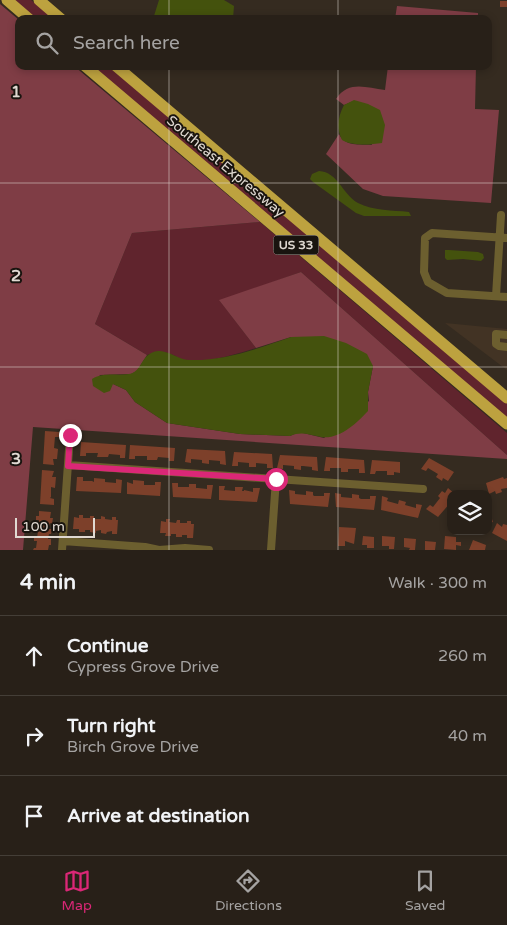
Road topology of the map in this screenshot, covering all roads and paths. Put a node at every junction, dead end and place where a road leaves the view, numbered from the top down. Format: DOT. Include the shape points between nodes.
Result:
graph roads {
  1 [pos="7,0"];
  2 [pos="39,0"];
  3 [pos="24,15"];
  4 [pos="56,15"];
  5 [pos="90,70"];
  6 [pos="121,70"];
  7 [pos="501,215"];
  8 [pos="504,238"];
  9 [pos="496,296"];
  10 [pos="507,297"];
  11 [pos="507,335"];
  12 [pos="507,347"];
  13 [pos="507,398"];
  14 [pos="507,424"];
  15 [pos="70,435"];
  16 [pos="68,466"];
  17 [pos="276,479"];
  18 [pos="423,489"];
  19 [pos="62,546"];
  20 [pos="137,548"];
  21 [pos="209,550"];
  22 [pos="271,550"];
  1 -- 3 [label="highway"];
  2 -- 4 [label="highway"];
  5 -- 14 [label="highway, Southeast Expressway / US 33"];
  6 -- 13 [label="highway, Southeast Expressway / US 33"];
  7 -- 8 [label="street"];
  8 -- 9 [label="street"];
  8 -- 9 [label="street" via="432,233 425,238 424,272 428,282 447,293"];
  9 -- 10 [label="street"];
  11 -- 12 [label="street" via="496,334 496,344"];
  15 -- 16 [label="street"];
  16 -- 17 [label="street"];
  16 -- 19 [label="street"];
  17 -- 18 [label="street"];
  17 -- 22 [label="street"];
  19 -- 20 [label="street"];
  20 -- 21 [label="street"];
}
